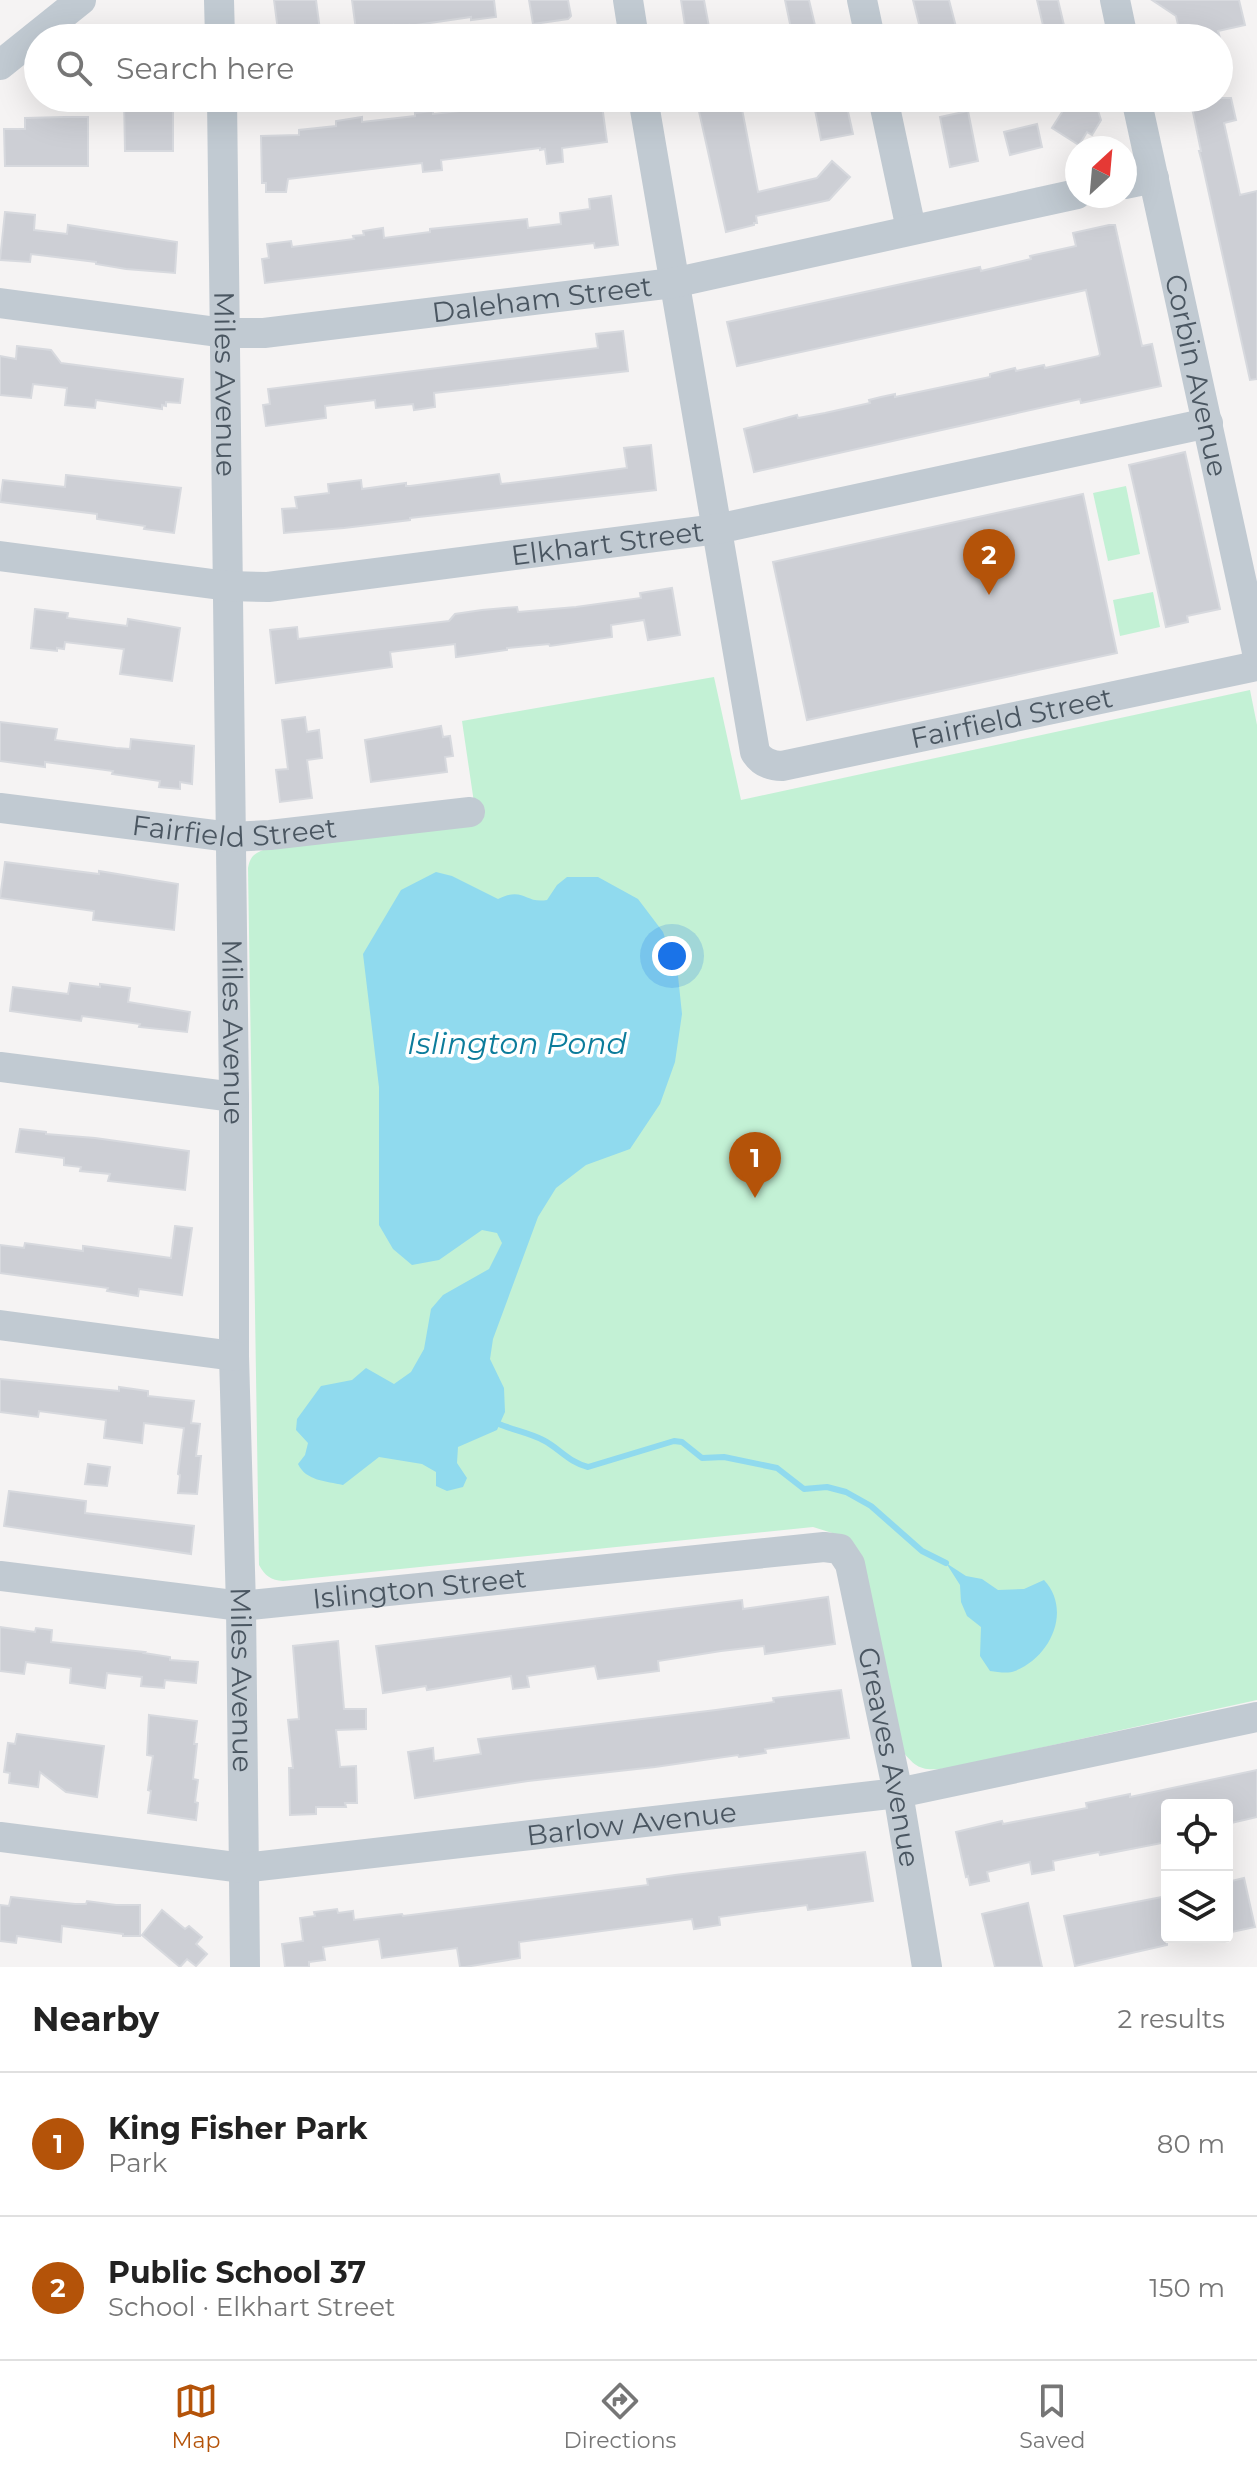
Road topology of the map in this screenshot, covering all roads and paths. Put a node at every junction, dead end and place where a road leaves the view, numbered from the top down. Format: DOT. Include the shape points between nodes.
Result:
graph roads {
  1 [pos="81,0"];
  2 [pos="219,0"];
  3 [pos="628,0"];
  4 [pos="862,0"];
  5 [pos="1115,0"];
  6 [pos="51,24"];
  7 [pos="220,24"];
  8 [pos="632,24"];
  9 [pos="867,24"];
  10 [pos="1120,24"];
  11 [pos="24,46"];
  12 [pos="0,65"];
  13 [pos="222,112"];
  14 [pos="645,112"];
  15 [pos="886,112"];
  16 [pos="1137,112"];
  17 [pos="1140,181"];
  18 [pos="1065,197"];
  19 [pos="911,229"];
  20 [pos="673,283"];
  21 [pos="0,303"];
  22 [pos="225,333"];
  23 [pos="1208,423"];
  24 [pos="717,529"];
  25 [pos="0,556"];
  26 [pos="228,586"];
  27 [pos="1257,652"];
  28 [pos="1257,666"];
  29 [pos="0,808"];
  30 [pos="470,812"];
  31 [pos="230,837"];
  32 [pos="0,1067"];
  33 [pos="234,1097"];
  34 [pos="0,1325"];
  35 [pos="234,1356"];
  36 [pos="840,1549"];
  37 [pos="0,1576"];
  38 [pos="241,1606"];
  39 [pos="1257,1717"];
  40 [pos="898,1793"];
  41 [pos="0,1837"];
  42 [pos="243,1868"];
  43 [pos="245,1967"];
  44 [pos="927,1967"];
  1 -- 6 [label="street"];
  2 -- 7 [label="street"];
  3 -- 8 [label="street"];
  4 -- 9 [label="street"];
  5 -- 10 [label="street"];
  11 -- 12 [label="street"];
  13 -- 22 [label="street, Miles Avenue"];
  14 -- 20 [label="street"];
  15 -- 19 [label="street"];
  16 -- 17 [label="street, Corbin Avenue"];
  17 -- 23 [label="street, Corbin Avenue"];
  18 -- 19 [label="street, Daleham Street"];
  19 -- 20 [label="street, Daleham Street"];
  20 -- 22 [label="street, Daleham Street" via="264,333"];
  20 -- 24 [label="street"];
  21 -- 22 [label="street, Daleham Street"];
  22 -- 26 [label="street, Miles Avenue"];
  23 -- 24 [label="street, Elkhart Street"];
  23 -- 27 [label="street, Corbin Avenue"];
  24 -- 26 [label="street, Elkhart Street" via="268,587"];
  24 -- 28 [label="street, Fairfield Street" via="755,752 766,763 782,766"];
  25 -- 26 [label="street, Elkhart Street"];
  26 -- 31 [label="street, Miles Avenue"];
  29 -- 31 [label="street, Fairfield Street"];
  30 -- 31 [label="street, Fairfield Street"];
  31 -- 33 [label="street, Miles Avenue"];
  32 -- 33 [label="street"];
  33 -- 35 [label="street, Miles Avenue"];
  34 -- 35 [label="street"];
  35 -- 38 [label="street, Miles Avenue"];
  36 -- 38 [label="street, Islington Street"];
  36 -- 40 [label="street, Greaves Avenue" via="850,1564"];
  37 -- 38 [label="street, Islington Street"];
  38 -- 42 [label="street, Miles Avenue"];
  39 -- 40 [label="street, Barlow Avenue"];
  40 -- 42 [label="street, Barlow Avenue"];
  40 -- 44 [label="street, Greaves Avenue"];
  41 -- 42 [label="street, Barlow Avenue"];
  42 -- 43 [label="street, Miles Avenue"];
}
